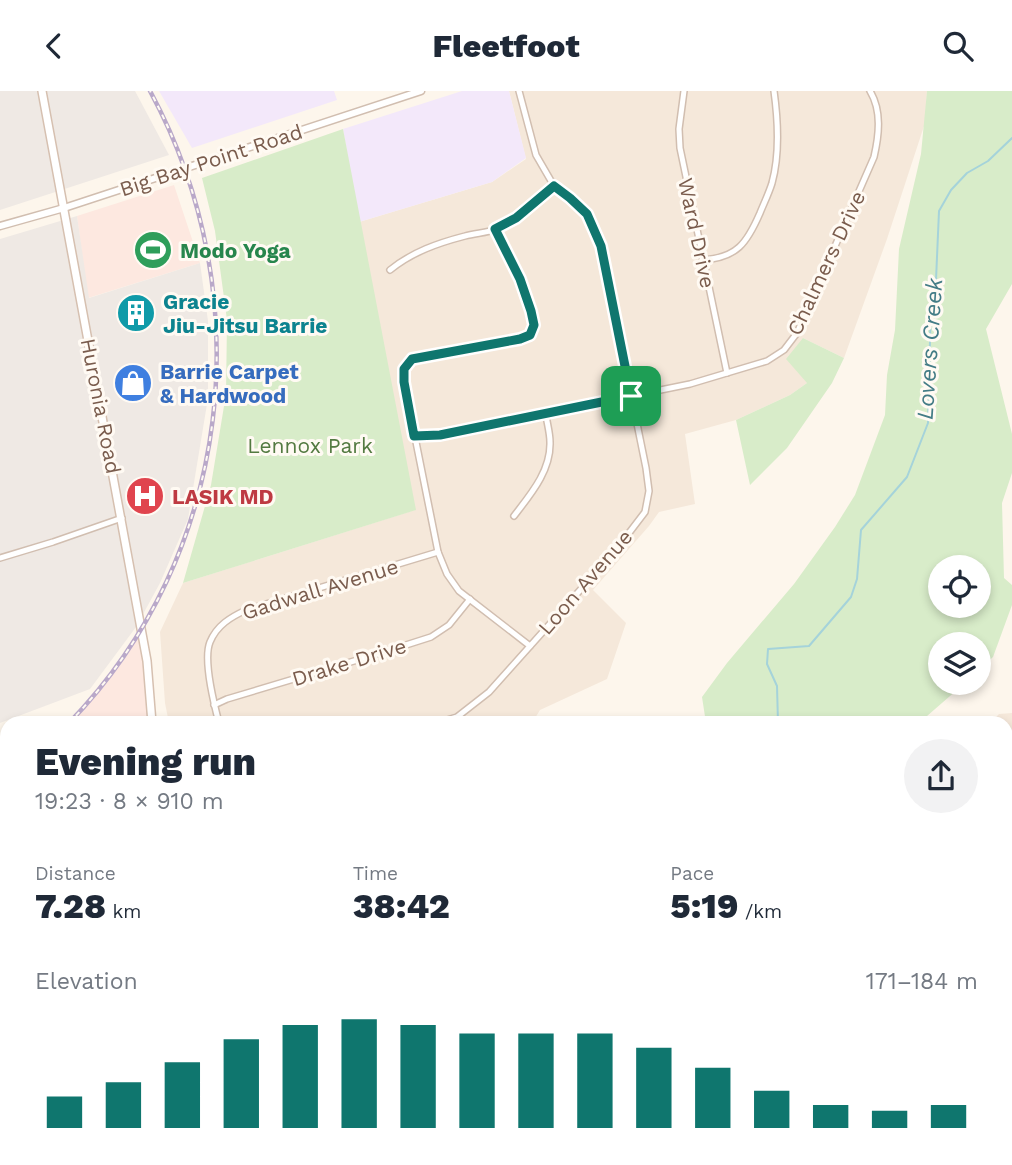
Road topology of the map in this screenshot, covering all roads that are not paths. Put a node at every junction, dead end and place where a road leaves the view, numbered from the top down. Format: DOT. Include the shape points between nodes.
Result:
graph roads {
  1 [pos="42,91"];
  2 [pos="421,91"];
  3 [pos="519,91"];
  4 [pos="684,91"];
  5 [pos="774,91"];
  6 [pos="870,91"];
  7 [pos="554,186"];
  8 [pos="64,208"];
  9 [pos="0,226"];
  10 [pos="495,229"];
  11 [pos="702,260"];
  12 [pos="390,270"];
  13 [pos="727,373"];
  14 [pos="631,396"];
  15 [pos="546,415"];
  16 [pos="414,436"];
  17 [pos="514,516"];
  18 [pos="122,518"];
  19 [pos="438,552"];
  20 [pos="0,558"];
  21 [pos="470,599"];
  22 [pos="530,646"];
  23 [pos="214,705"];
  24 [pos="151,716"];
  25 [pos="217,716"];
  26 [pos="458,716"];
  1 -- 8 [label="main road, Huronia Road"];
  2 -- 8 [label="street, Big Bay Point Road"];
  3 -- 7 [label="street, Loon Avenue" via="536,155"];
  4 -- 11 [label="street, Ward Drive" via="680,148"];
  5 -- 11 [label="street" via="778,143 772,182 750,235 729,255"];
  6 -- 13 [label="street, Chalmers Drive" via="878,115 874,157 797,333 767,361"];
  7 -- 10 [label="street"];
  7 -- 14 [label="street, Loon Avenue" via="587,214 601,246"];
  8 -- 9 [label="street, Big Bay Point Road"];
  8 -- 18 [label="main road, Huronia Road"];
  10 -- 12 [label="street" via="430,247"];
  10 -- 16 [label="street" via="520,279 534,325 530,335 520,339 412,359 404,369 404,382"];
  11 -- 13 [label="street, Ward Drive"];
  13 -- 14 [label="street, Chalmers Drive"];
  14 -- 15 [label="street, Chalmers Drive"];
  14 -- 22 [label="street, Loon Avenue" via="649,491 645,512"];
  15 -- 16 [label="street, Chalmers Drive"];
  15 -- 17 [label="street" via="551,443 547,464"];
  16 -- 19 [label="street"];
  18 -- 20 [label="street"];
  18 -- 24 [label="main road, Huronia Road" via="147,661"];
  19 -- 21 [label="street" via="447,574"];
  19 -- 23 [label="street, Gadwall Avenue" via="230,618 209,644"];
  21 -- 22 [label="street"];
  21 -- 23 [label="street, Drake Drive" via="449,625 431,636"];
  22 -- 26 [label="street, Loon Avenue" via="489,692"];
  23 -- 25 [label="street, Gadwall Avenue"];
}
